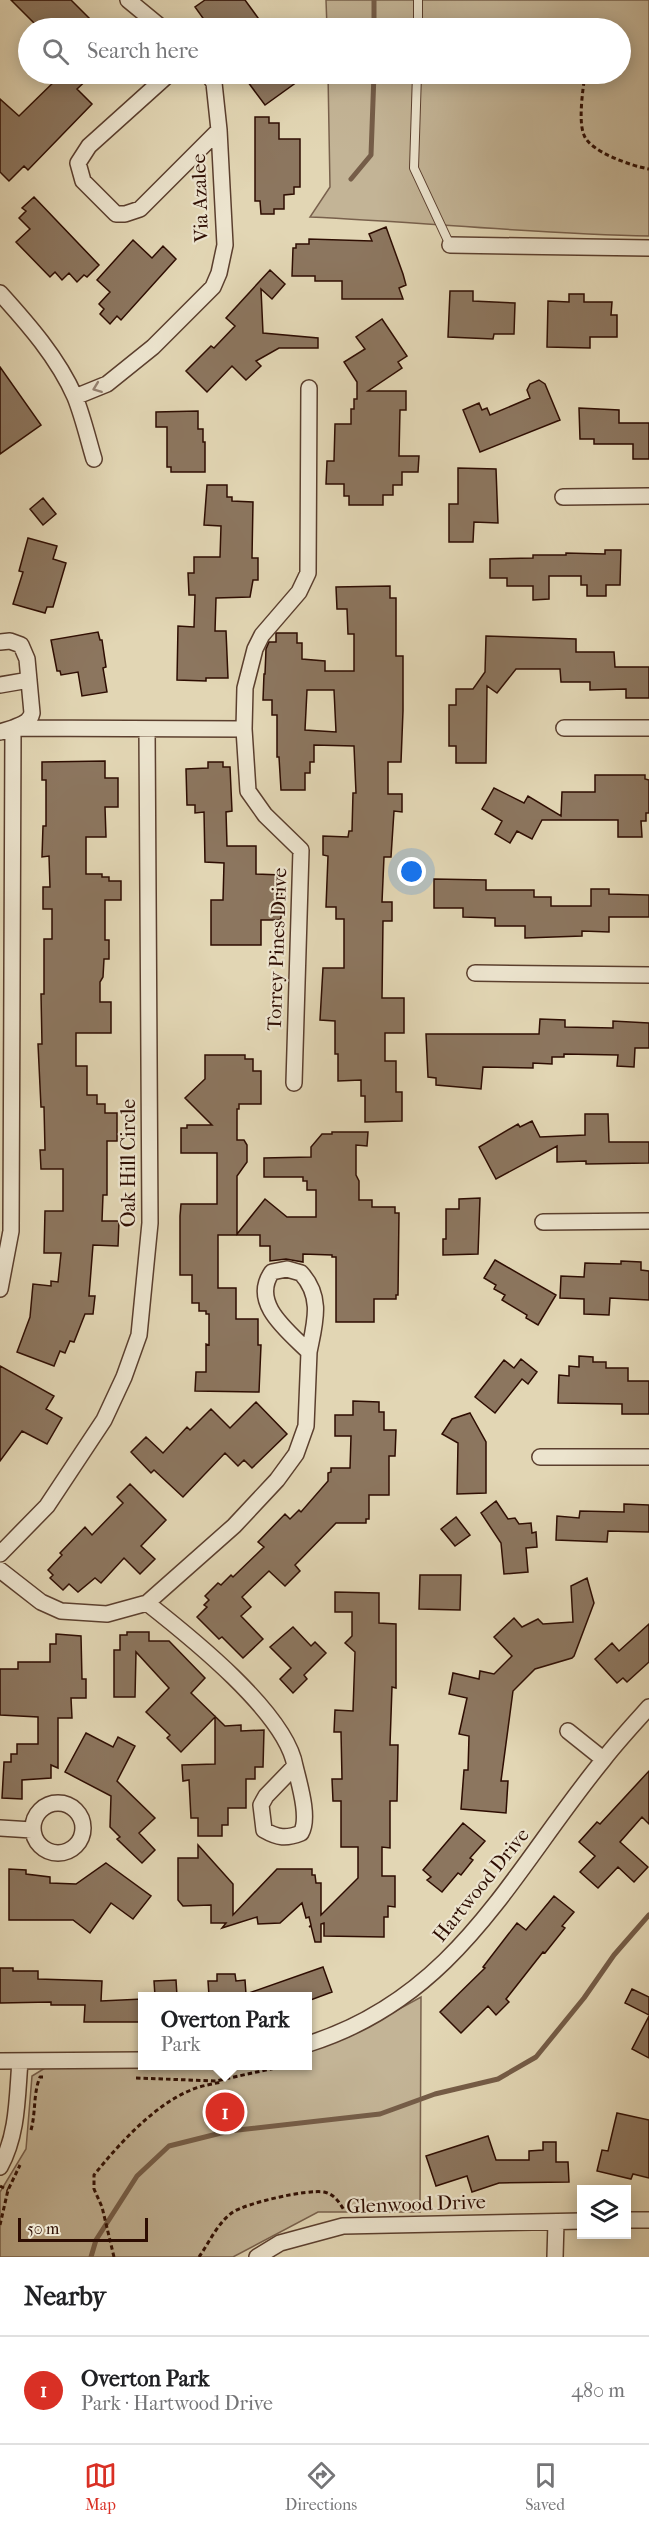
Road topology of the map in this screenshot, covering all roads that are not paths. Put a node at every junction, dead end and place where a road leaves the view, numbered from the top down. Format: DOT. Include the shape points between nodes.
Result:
graph roads {
  1 [pos="418,0"];
  2 [pos="133,2"];
  3 [pos="151,18"];
  4 [pos="418,18"];
  5 [pos="158,84"];
  6 [pos="214,84"];
  7 [pos="417,84"];
  8 [pos="219,130"];
  9 [pos="450,245"];
  10 [pos="649,248"];
  11 [pos="0,293"];
  12 [pos="309,388"];
  13 [pos="75,397"];
  14 [pos="94,459"];
  15 [pos="649,496"];
  16 [pos="563,497"];
  17 [pos="0,642"];
  18 [pos="29,680"];
  19 [pos="0,685"];
  20 [pos="4,728"];
  21 [pos="564,728"];
  22 [pos="649,728"];
  23 [pos="147,729"];
  24 [pos="244,729"];
  25 [pos="475,973"];
  26 [pos="649,975"];
  27 [pos="294,1083"];
  28 [pos="649,1221"];
  29 [pos="543,1222"];
  30 [pos="0,1289"];
  31 [pos="309,1352"];
  32 [pos="540,1457"];
  33 [pos="649,1457"];
  34 [pos="0,1554"];
  35 [pos="0,1570"];
  36 [pos="147,1603"];
  37 [pos="649,1707"];
  38 [pos="568,1731"];
  39 [pos="603,1759"];
  40 [pos="295,1766"];
  41 [pos="0,1828"];
  42 [pos="32,1830"];
  43 [pos="312,2043"];
  44 [pos="138,2060"];
  45 [pos="0,2061"];
  46 [pos="20,2061"];
  47 [pos="0,2168"];
  48 [pos="631,2220"];
  49 [pos="649,2220"];
  50 [pos="577,2221"];
  51 [pos="556,2222"];
  52 [pos="257,2257"];
  53 [pos="555,2257"];
  1 -- 4 [label="lane"];
  2 -- 3 [label="street"];
  5 -- 8 [label="street" via="89,146 78,163 82,181 116,214 140,209"];
  6 -- 8 [label="street, Via Azalee"];
  7 -- 9 [label="lane" via="414,168"];
  8 -- 13 [label="street, Via Azalee, one-way" via="225,245 213,287 118,376"];
  9 -- 10 [label="street"];
  11 -- 13 [label="street" via="38,337"];
  12 -- 24 [label="street, Torrey Pines Drive" via="308,573 299,592 262,635 255,649 245,688"];
  13 -- 14 [label="street"];
  15 -- 16 [label="street"];
  17 -- 18 [label="street" via="10,641 24,649"];
  18 -- 19 [label="street"];
  18 -- 20 [label="street" via="31,717 25,723"];
  20 -- 23 [label="street"];
  20 -- 30 [label="street" via="11,1231"];
  21 -- 22 [label="street"];
  23 -- 24 [label="street"];
  23 -- 34 [label="street, Oak Hill Circle" via="150,1223 139,1335 104,1420 47,1506"];
  24 -- 27 [label="street, Torrey Pines Drive" via="248,791 265,815 301,850"];
  25 -- 26 [label="street"];
  28 -- 29 [label="street"];
  31 -- 31 [label="street" via="266,1305 264,1291 272,1272 287,1269 301,1273 315,1296 317,1312"];
  31 -- 36 [label="street" via="306,1426 296,1454 234,1526"];
  32 -- 33 [label="street"];
  35 -- 36 [label="street" via="41,1602 61,1611 107,1614"];
  36 -- 40 [label="street" via="246,1689 284,1737"];
  37 -- 39 [label="street, Hartwood Drive"];
  38 -- 39 [label="street"];
  39 -- 43 [label="street, Hartwood Drive" via="500,1900 451,1957 420,1985 367,2018 340,2034"];
  41 -- 42 [label="street"];
  44 -- 46 [label="street"];
  45 -- 46 [label="street"];
  46 -- 47 [label="street" via="15,2126"];
  48 -- 49 [label="street"];
  50 -- 51 [label="street, Glenwood Drive"];
  51 -- 52 [label="street, Glenwood Drive" via="347,2226 280,2242"];
  51 -- 53 [label="street"];
}
